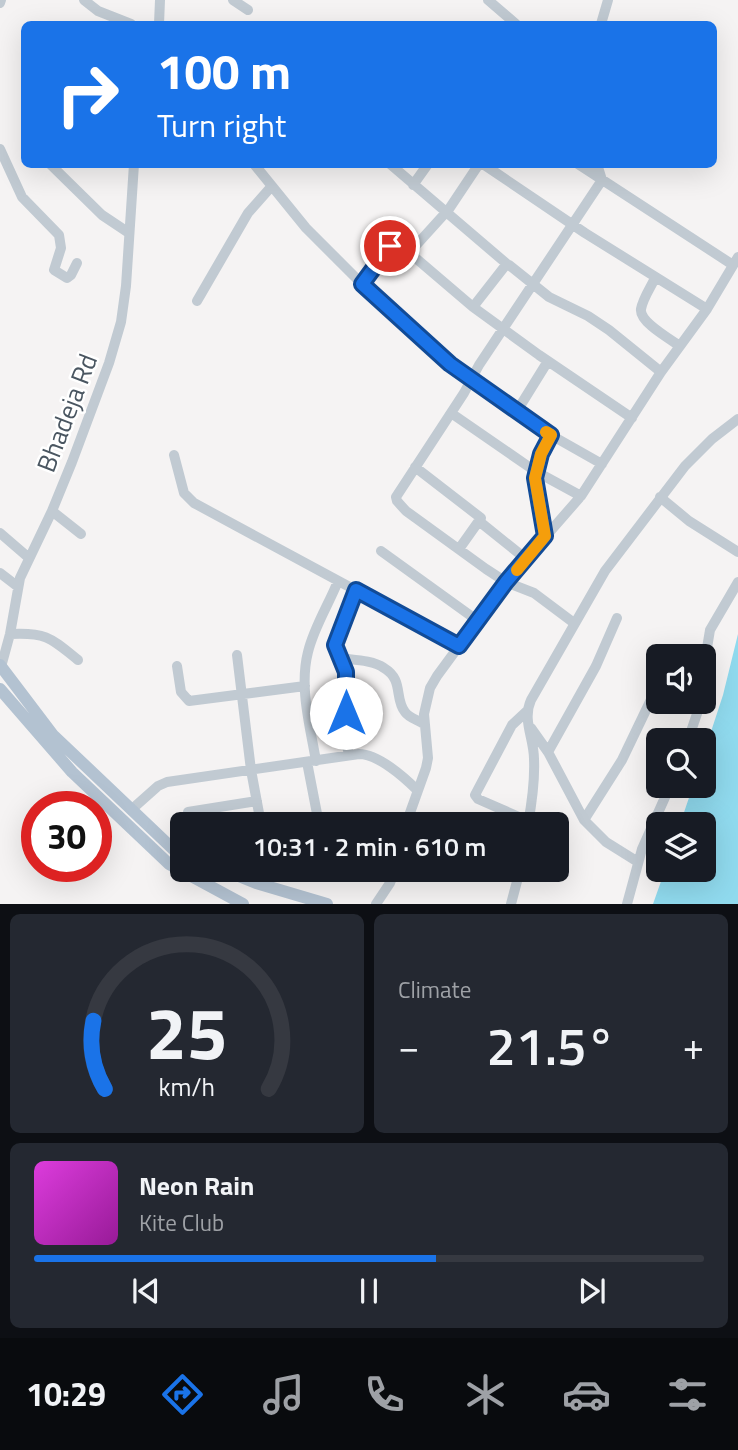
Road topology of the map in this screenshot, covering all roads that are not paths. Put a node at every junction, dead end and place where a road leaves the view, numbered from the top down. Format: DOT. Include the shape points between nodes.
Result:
graph roads {
  1 [pos="84,0"];
  2 [pos="160,0"];
  3 [pos="233,0"];
  4 [pos="488,0"];
  5 [pos="608,0"];
  6 [pos="248,10"];
  7 [pos="111,21"];
  8 [pos="159,21"];
  9 [pos="512,21"];
  10 [pos="602,21"];
  11 [pos="0,149"];
  12 [pos="54,168"];
  13 [pos="134,168"];
  14 [pos="257,168"];
  15 [pos="394,168"];
  16 [pos="425,168"];
  17 [pos="478,168"];
  18 [pos="487,168"];
  19 [pos="584,168"];
  20 [pos="598,168"];
  21 [pos="602,180"];
  22 [pos="413,185"];
  23 [pos="271,187"];
  24 [pos="445,213"];
  25 [pos="573,225"];
  26 [pos="129,233"];
  27 [pos="410,252"];
  28 [pos="736,261"];
  29 [pos="77,263"];
  30 [pos="507,264"];
  31 [pos="655,278"];
  32 [pos="535,283"];
  33 [pos="362,284"];
  34 [pos="197,301"];
  35 [pos="473,307"];
  36 [pos="707,309"];
  37 [pos="503,329"];
  38 [pos="680,346"];
  39 [pos="548,361"];
  40 [pos="661,372"];
  41 [pos="471,380"];
  42 [pos="517,411"];
  43 [pos="451,413"];
  44 [pos="632,418"];
  45 [pos="738,419"];
  46 [pos="551,435"];
  47 [pos="174,456"];
  48 [pos="602,464"];
  49 [pos="415,467"];
  50 [pos="535,471"];
  51 [pos="581,496"];
  52 [pos="660,497"];
  53 [pos="52,511"];
  54 [pos="480,522"];
  55 [pos="0,533"];
  56 [pos="81,534"];
  57 [pos="545,536"];
  58 [pos="459,550"];
  59 [pos="381,551"];
  60 [pos="738,552"];
  61 [pos="29,558"];
  62 [pos="526,559"];
  63 [pos="0,573"];
  64 [pos="338,581"];
  65 [pos="506,582"];
  66 [pos="738,582"];
  67 [pos="18,586"];
  68 [pos="356,590"];
  69 [pos="617,618"];
  70 [pos="478,621"];
  71 [pos="574,623"];
  72 [pos="10,634"];
  73 [pos="708,644"];
  74 [pos="459,646"];
  75 [pos="237,655"];
  76 [pos="340,658"];
  77 [pos="78,660"];
  78 [pos="1,666"];
  79 [pos="177,666"];
  80 [pos="305,687"];
  81 [pos="0,689"];
  82 [pos="242,695"];
  83 [pos="646,710"];
  84 [pos="527,717"];
  85 [pos="424,723"];
  86 [pos="548,752"];
  87 [pos="349,755"];
  88 [pos="311,762"];
  89 [pos="251,770"];
  90 [pos="417,790"];
  91 [pos="665,798"];
  92 [pos="257,801"];
  93 [pos="131,810"];
  94 [pos="194,812"];
  95 [pos="259,812"];
  96 [pos="317,812"];
  97 [pos="410,812"];
  98 [pos="505,812"];
  99 [pos="530,812"];
  100 [pos="584,820"];
  101 [pos="170,846"];
  102 [pos="638,862"];
  103 [pos="389,882"];
  104 [pos="517,882"];
  105 [pos="256,883"];
  106 [pos="246,904"];
  107 [pos="327,904"];
  108 [pos="376,904"];
  109 [pos="511,904"];
  110 [pos="627,904"];
  1 -- 7 [label="street"];
  2 -- 8 [label="street"];
  3 -- 6 [label="street"];
  4 -- 9 [label="street"];
  5 -- 10 [label="street"];
  11 -- 29 [label="street" via="22,197 59,234 61,248 54,270 69,277"];
  12 -- 26 [label="street" via="94,208"];
  13 -- 26 [label="street, Bhadeja Rd"];
  14 -- 23 [label="street"];
  15 -- 22 [label="street"];
  16 -- 22 [label="street"];
  17 -- 24 [label="street"];
  18 -- 25 [label="street"];
  19 -- 21 [label="street"];
  20 -- 21 [label="street"];
  21 -- 25 [label="street"];
  21 -- 28 [label="street"];
  22 -- 24 [label="street"];
  23 -- 33 [label="street"];
  23 -- 34 [label="street" via="248,213"];
  24 -- 27 [label="street"];
  24 -- 30 [label="street"];
  25 -- 31 [label="street"];
  25 -- 32 [label="street"];
  26 -- 53 [label="street, Bhadeja Rd" via="122,314 114,346"];
  27 -- 33 [label="street" via="393,243"];
  27 -- 35 [label="street"];
  28 -- 36 [label="street"];
  30 -- 32 [label="street"];
  30 -- 35 [label="street"];
  31 -- 36 [label="street"];
  31 -- 38 [label="street" via="642,314"];
  32 -- 37 [label="street"];
  32 -- 40 [label="street" via="609,330"];
  33 -- 41 [label="street"];
  35 -- 37 [label="street"];
  36 -- 38 [label="street"];
  37 -- 39 [label="street"];
  37 -- 41 [label="street"];
  38 -- 40 [label="street"];
  39 -- 42 [label="street"];
  39 -- 44 [label="street"];
  40 -- 44 [label="street"];
  41 -- 42 [label="street"];
  41 -- 43 [label="street"];
  42 -- 46 [label="street"];
  43 -- 49 [label="street"];
  43 -- 50 [label="street"];
  44 -- 48 [label="street"];
  45 -- 52 [label="street" via="702,448"];
  46 -- 48 [label="street"];
  46 -- 50 [label="street"];
  47 -- 64 [label="street" via="190,500"];
  48 -- 51 [label="street"];
  49 -- 54 [label="street" via="478,514"];
  49 -- 58 [label="street" via="397,501"];
  50 -- 51 [label="street"];
  50 -- 57 [label="street"];
  51 -- 57 [label="street"];
  52 -- 60 [label="street"];
  52 -- 71 [label="street" via="605,571"];
  53 -- 56 [label="street"];
  53 -- 61 [label="street, Bhadeja Rd"];
  54 -- 58 [label="street"];
  54 -- 62 [label="street"];
  55 -- 61 [label="street"];
  57 -- 62 [label="street"];
  58 -- 65 [label="street"];
  59 -- 70 [label="street"];
  61 -- 67 [label="street, Bhadeja Rd"];
  62 -- 65 [label="street"];
  63 -- 67 [label="street"];
  64 -- 68 [label="street"];
  64 -- 80 [label="street" via="309,650"];
  65 -- 70 [label="street"];
  65 -- 71 [label="street" via="534,593"];
  66 -- 73 [label="street" via="710,630"];
  67 -- 72 [label="street, Bhadeja Rd"];
  68 -- 74 [label="street"];
  68 -- 76 [label="street" via="335,645"];
  69 -- 86 [label="street"];
  70 -- 74 [label="street"];
  71 -- 84 [label="street" via="531,700"];
  72 -- 77 [label="street" via="38,633"];
  72 -- 78 [label="street, Bhadeja Rd"];
  74 -- 85 [label="street" via="430,688"];
  75 -- 82 [label="street"];
  76 -- 85 [label="street" via="388,670 397,682 403,710"];
  76 -- 87 [label="street" via="346,672"];
  78 -- 93 [label="main road" via="53,735"];
  79 -- 82 [label="street" via="181,692 189,701"];
  80 -- 82 [label="street"];
  80 -- 88 [label="street"];
  81 -- 106 [label="main road" via="72,772 169,864"];
  82 -- 89 [label="street"];
  83 -- 100 [label="street" via="622,760"];
  84 -- 86 [label="street"];
  84 -- 98 [label="street" via="512,724 475,794"];
  84 -- 99 [label="street" via="534,761"];
  85 -- 90 [label="street" via="428,758"];
  86 -- 100 [label="street"];
  87 -- 88 [label="street"];
  87 -- 90 [label="street" via="372,756"];
  88 -- 89 [label="street"];
  88 -- 96 [label="street"];
  89 -- 92 [label="street"];
  89 -- 93 [label="street" via="161,784"];
  90 -- 97 [label="street"];
  91 -- 102 [label="street"];
  92 -- 94 [label="street"];
  92 -- 95 [label="street"];
  93 -- 101 [label="main road"];
  100 -- 102 [label="street"];
  102 -- 110 [label="street"];
  103 -- 108 [label="street"];
  104 -- 109 [label="street"];
  105 -- 106 [label="main road"];
  105 -- 107 [label="main road"];
}
